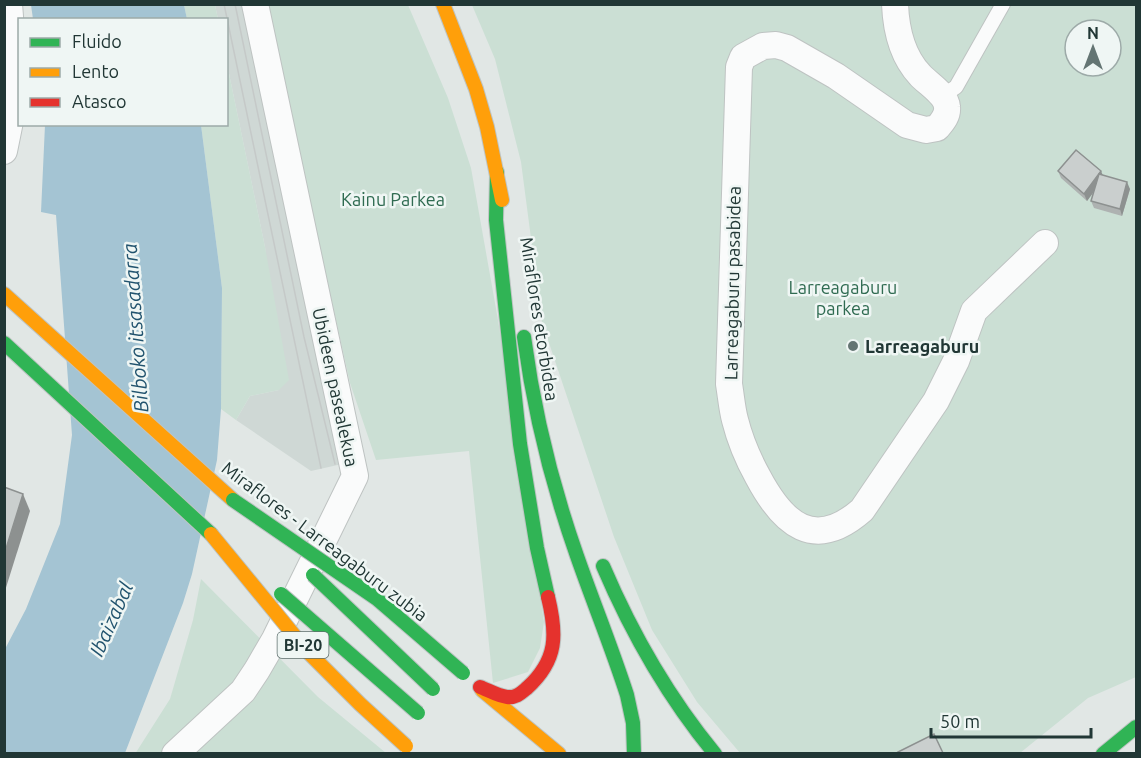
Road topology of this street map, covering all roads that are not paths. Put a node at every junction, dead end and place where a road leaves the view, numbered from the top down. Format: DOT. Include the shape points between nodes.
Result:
graph roads {
  1 [pos="255,4"];
  2 [pos="443,4"];
  3 [pos="896,4"];
  4 [pos="1004,4"];
  5 [pos="8,14"];
  6 [pos="9,75"];
  7 [pos="942,96"];
  8 [pos="4,151"];
  9 [pos="497,172"];
  10 [pos="1045,243"];
  11 [pos="4,294"];
  12 [pos="518,302"];
  13 [pos="522,323"];
  14 [pos="4,343"];
  15 [pos="548,463"];
  16 [pos="233,500"];
  17 [pos="578,512"];
  18 [pos="211,534"];
  19 [pos="597,551"];
  20 [pos="607,639"];
  21 [pos="634,674"];
  22 [pos="480,687"];
  23 [pos="433,689"];
  24 [pos="418,713"];
  25 [pos="1137,727"];
  26 [pos="410,750"];
  27 [pos="175,753"];
  28 [pos="560,753"];
  29 [pos="634,753"];
  30 [pos="716,753"];
  31 [pos="1103,753"];
  1 -- 27 [label="street, Ubideen pasealekua" via="355,476 257,670 243,691"];
  2 -- 9 [label="main road, Miraflores etorbidea" via="471,75"];
  3 -- 7 [label="street" via="903,48 918,74"];
  4 -- 7 [label="lane" via="956,87"];
  5 -- 6 [label="street"];
  6 -- 8 [label="street" via="16,92"];
  7 -- 10 [label="street, Larreagaburu pasabidea" via="947,106 946,117 937,128 926,130 907,125 787,48 763,46 744,57 739,67 729,384 735,421 748,459 785,517 800,527 824,529 848,522 862,510 936,401 974,311"];
  9 -- 12 [label="main road, Miraflores etorbidea"];
  9 -- 22 [label="main road" via="496,220 520,444 555,635 546,668 518,696 507,697"];
  11 -- 16 [label="main road, Miraflores - Larreagaburu zubia"];
  13 -- 15 [label="main road, Miraflores etorbidea" via="527,370"];
  14 -- 18 [label="main road, BI-20"];
  15 -- 17 [label="main road"];
  15 -- 20 [label="main road, Miraflores etorbidea"];
  16 -- 22 [label="main road, Miraflores - Larreagaburu zubia, bridge" via="377,599"];
  16 -- 23 [label="main road, bridge"];
  18 -- 24 [label="main road, bridge"];
  18 -- 26 [label="main road, BI-20, bridge" via="307,651"];
  19 -- 30 [label="main road" via="618,602 657,676"];
  20 -- 21 [label="main road, Miraflores etorbidea"];
  20 -- 29 [label="main road, Miraflores etorbidea" via="629,700"];
  22 -- 28 [label="main road, Miraflores - Larreagaburu zubia"];
  25 -- 31 [label="main road"];
}
